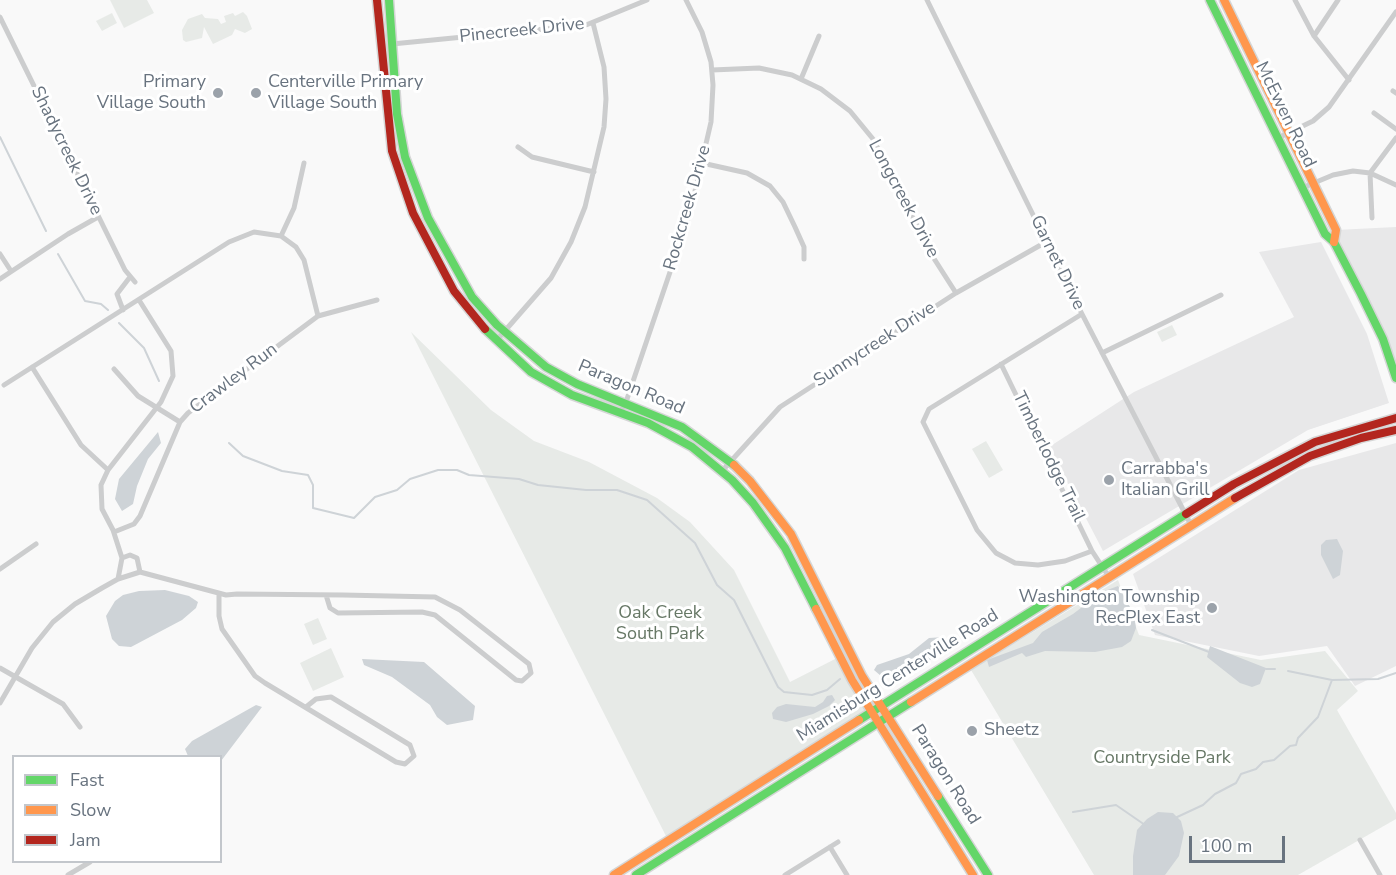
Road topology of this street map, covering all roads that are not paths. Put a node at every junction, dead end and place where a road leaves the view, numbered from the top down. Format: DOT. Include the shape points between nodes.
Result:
graph roads {
  1 [pos="377,0"];
  2 [pos="389,0"];
  3 [pos="647,0"];
  4 [pos="686,0"];
  5 [pos="927,0"];
  6 [pos="1210,0"];
  7 [pos="1224,0"];
  8 [pos="1295,0"];
  9 [pos="1338,0"];
  10 [pos="1396,12"];
  11 [pos="0,17"];
  12 [pos="593,23"];
  13 [pos="819,36"];
  14 [pos="1314,36"];
  15 [pos="392,44"];
  16 [pos="712,70"];
  17 [pos="801,79"];
  18 [pos="1348,80"];
  19 [pos="1374,113"];
  20 [pos="1396,129"];
  21 [pos="1289,133"];
  22 [pos="1278,138"];
  23 [pos="1396,138"];
  24 [pos="518,147"];
  25 [pos="303,163"];
  26 [pos="702,163"];
  27 [pos="594,172"];
  28 [pos="1370,173"];
  29 [pos="1312,183"];
  30 [pos="1396,185"];
  31 [pos="1302,188"];
  32 [pos="98,217"];
  33 [pos="1372,218"];
  34 [pos="281,236"];
  35 [pos="1334,242"];
  36 [pos="1046,243"];
  37 [pos="0,254"];
  38 [pos="804,259"];
  39 [pos="11,271"];
  40 [pos="0,279"];
  41 [pos="956,293"];
  42 [pos="1221,295"];
  43 [pos="139,300"];
  44 [pos="377,300"];
  45 [pos="123,310"];
  46 [pos="1082,314"];
  47 [pos="318,316"];
  48 [pos="505,332"];
  49 [pos="496,341"];
  50 [pos="1101,353"];
  51 [pos="1001,364"];
  52 [pos="32,367"];
  53 [pos="114,369"];
  54 [pos="1396,378"];
  55 [pos="4,385"];
  56 [pos="626,402"];
  57 [pos="157,408"];
  58 [pos="620,413"];
  59 [pos="1396,418"];
  60 [pos="180,422"];
  61 [pos="1396,430"];
  62 [pos="729,460"];
  63 [pos="108,470"];
  64 [pos="722,471"];
  65 [pos="1185,515"];
  66 [pos="1191,525"];
  67 [pos="114,532"];
  68 [pos="36,544"];
  69 [pos="1092,551"];
  70 [pos="122,558"];
  71 [pos="1102,567"];
  72 [pos="0,569"];
  73 [pos="140,572"];
  74 [pos="1109,577"];
  75 [pos="118,579"];
  76 [pos="219,594"];
  77 [pos="326,595"];
  78 [pos="1000,631"];
  79 [pos="1007,641"];
  80 [pos="0,668"];
  81 [pos="15,676"];
  82 [pos="0,703"];
  83 [pos="883,706"];
  84 [pos="306,707"];
  85 [pos="873,713"];
  86 [pos="888,715"];
  87 [pos="878,722"];
  88 [pos="80,727"];
  89 [pos="748,791"];
  90 [pos="754,801"];
  91 [pos="1360,840"];
  92 [pos="838,842"];
  93 [pos="830,847"];
  94 [pos="87,863"];
  95 [pos="69,875"];
  96 [pos="614,875"];
  97 [pos="636,875"];
  98 [pos="785,875"];
  99 [pos="847,875"];
  100 [pos="973,875"];
  101 [pos="988,875"];
  102 [pos="1380,875"];
  1 -- 49 [label="street, Paragon Road" via="392,151 404,192 444,275"];
  2 -- 15 [label="street, Paragon Road"];
  3 -- 12 [label="street, Pinecreek Drive"];
  4 -- 16 [label="street, Rockcreek Drive" via="702,32"];
  5 -- 36 [label="street, Garnet Drive"];
  6 -- 22 [label="street, McEwen Road"];
  7 -- 21 [label="street, McEwen Road"];
  8 -- 14 [label="street"];
  9 -- 14 [label="street"];
  10 -- 18 [label="street"];
  11 -- 32 [label="street, Shadycreek Drive"];
  12 -- 15 [label="street, Pinecreek Drive" via="543,32"];
  12 -- 27 [label="street" via="604,67 606,99"];
  13 -- 17 [label="street"];
  14 -- 18 [label="street"];
  15 -- 48 [label="street, Paragon Road" via="400,134 420,200 460,279"];
  16 -- 17 [label="street, Longcreek Drive" via="759,68"];
  16 -- 26 [label="street, Rockcreek Drive" via="713,104"];
  17 -- 41 [label="street, Longcreek Drive" via="836,99 865,127"];
  18 -- 21 [label="street" via="1321,115"];
  19 -- 20 [label="street"];
  21 -- 22 [label="street"];
  21 -- 29 [label="street, McEwen Road"];
  22 -- 31 [label="street, McEwen Road"];
  23 -- 28 [label="street"];
  24 -- 27 [label="street" via="532,157"];
  25 -- 34 [label="street" via="294,208"];
  26 -- 38 [label="street" via="747,173 770,186 792,219 804,247"];
  26 -- 56 [label="street, Rockcreek Drive" via="690,213"];
  27 -- 48 [label="street" via="579,223 556,270"];
  28 -- 29 [label="street" via="1343,172"];
  28 -- 30 [label="street"];
  28 -- 33 [label="street"];
  29 -- 31 [label="street"];
  29 -- 35 [label="street, McEwen Road" via="1336,230"];
  31 -- 35 [label="street, McEwen Road" via="1325,234"];
  32 -- 39 [label="street"];
  32 -- 45 [label="street, Shadycreek Drive" via="132,280 117,294"];
  34 -- 43 [label="street" via="262,231 238,237"];
  34 -- 47 [label="street" via="296,247 304,260"];
  35 -- 54 [label="street, McEwen Road" via="1383,339"];
  36 -- 41 [label="street, Sunnycreek Drive"];
  36 -- 46 [label="street, Garnet Drive"];
  37 -- 39 [label="street"];
  39 -- 40 [label="street"];
  41 -- 62 [label="street, Sunnycreek Drive" via="780,406"];
  42 -- 50 [label="street"];
  43 -- 45 [label="street"];
  43 -- 57 [label="street" via="173,359 171,385"];
  44 -- 47 [label="street, Crawley Run"];
  45 -- 52 [label="street"];
  46 -- 50 [label="street, Garnet Drive"];
  46 -- 51 [label="street"];
  47 -- 60 [label="street, Crawley Run"];
  48 -- 49 [label="street"];
  48 -- 56 [label="street, Paragon Road" via="560,376"];
  49 -- 58 [label="street, Paragon Road" via="547,382"];
  50 -- 65 [label="street, Garnet Drive"];
  51 -- 69 [label="street, Timberlodge Trail"];
  51 -- 69 [label="street" via="929,409 924,425 977,530 996,553 1015,563 1038,565"];
  52 -- 55 [label="street"];
  52 -- 63 [label="street" via="81,445"];
  53 -- 57 [label="street" via="131,390"];
  56 -- 58 [label="street, Rockcreek Drive"];
  56 -- 62 [label="street, Paragon Road" via="682,427"];
  57 -- 60 [label="street"];
  57 -- 63 [label="street"];
  58 -- 64 [label="street, Paragon Road" via="692,447"];
  59 -- 65 [label="street, Miamisburg Centerville Road" via="1315,442 1234,484"];
  60 -- 67 [label="street, Crawley Run" via="140,516 134,524"];
  61 -- 66 [label="street, Miamisburg Centerville Road" via="1310,456"];
  62 -- 64 [label="street, Sunnycreek Drive"];
  62 -- 83 [label="street, Paragon Road" via="791,534 862,676"];
  63 -- 67 [label="street" via="99,493"];
  64 -- 85 [label="street, Paragon Road" via="759,510 785,548 843,665"];
  65 -- 66 [label="street, Garnet Drive"];
  65 -- 71 [label="street, Miamisburg Centerville Road"];
  66 -- 74 [label="street, Miamisburg Centerville Road"];
  67 -- 70 [label="street"];
  68 -- 72 [label="street"];
  69 -- 71 [label="street, Timberlodge Trail"];
  70 -- 73 [label="street" via="137,558"];
  70 -- 75 [label="street"];
  71 -- 74 [label="street, Timberlodge Trail"];
  71 -- 78 [label="street, Miamisburg Centerville Road"];
  73 -- 75 [label="street"];
  73 -- 76 [label="street"];
  74 -- 79 [label="street, Miamisburg Centerville Road"];
  75 -- 81 [label="street" via="58,617 40,636"];
  76 -- 77 [label="street"];
  76 -- 84 [label="street" via="222,628 246,666 265,683"];
  77 -- 77 [label="street" via="427,596 443,600 529,664 531,674 522,681 516,680 429,613 338,613 330,608"];
  78 -- 79 [label="street"];
  78 -- 83 [label="street, Miamisburg Centerville Road"];
  79 -- 86 [label="street, Miamisburg Centerville Road"];
  80 -- 81 [label="street"];
  81 -- 82 [label="street"];
  81 -- 88 [label="street" via="63,704"];
  83 -- 85 [label="street, Miamisburg Centerville Road"];
  83 -- 86 [label="street, Paragon Road"];
  84 -- 84 [label="street" via="396,762 405,764 414,756 410,745 331,697 316,699"];
  85 -- 87 [label="street, Paragon Road"];
  85 -- 89 [label="street, Miamisburg Centerville Road"];
  86 -- 87 [label="street, Miamisburg Centerville Road"];
  86 -- 101 [label="street, Paragon Road"];
  87 -- 90 [label="street, Miamisburg Centerville Road"];
  87 -- 100 [label="street, Paragon Road"];
  89 -- 90 [label="street"];
  89 -- 96 [label="street, Miamisburg Centerville Road"];
  90 -- 97 [label="street, Miamisburg Centerville Road"];
  91 -- 102 [label="street"];
  92 -- 93 [label="street"];
  93 -- 98 [label="street"];
  93 -- 99 [label="street"];
  94 -- 95 [label="street"];
}
